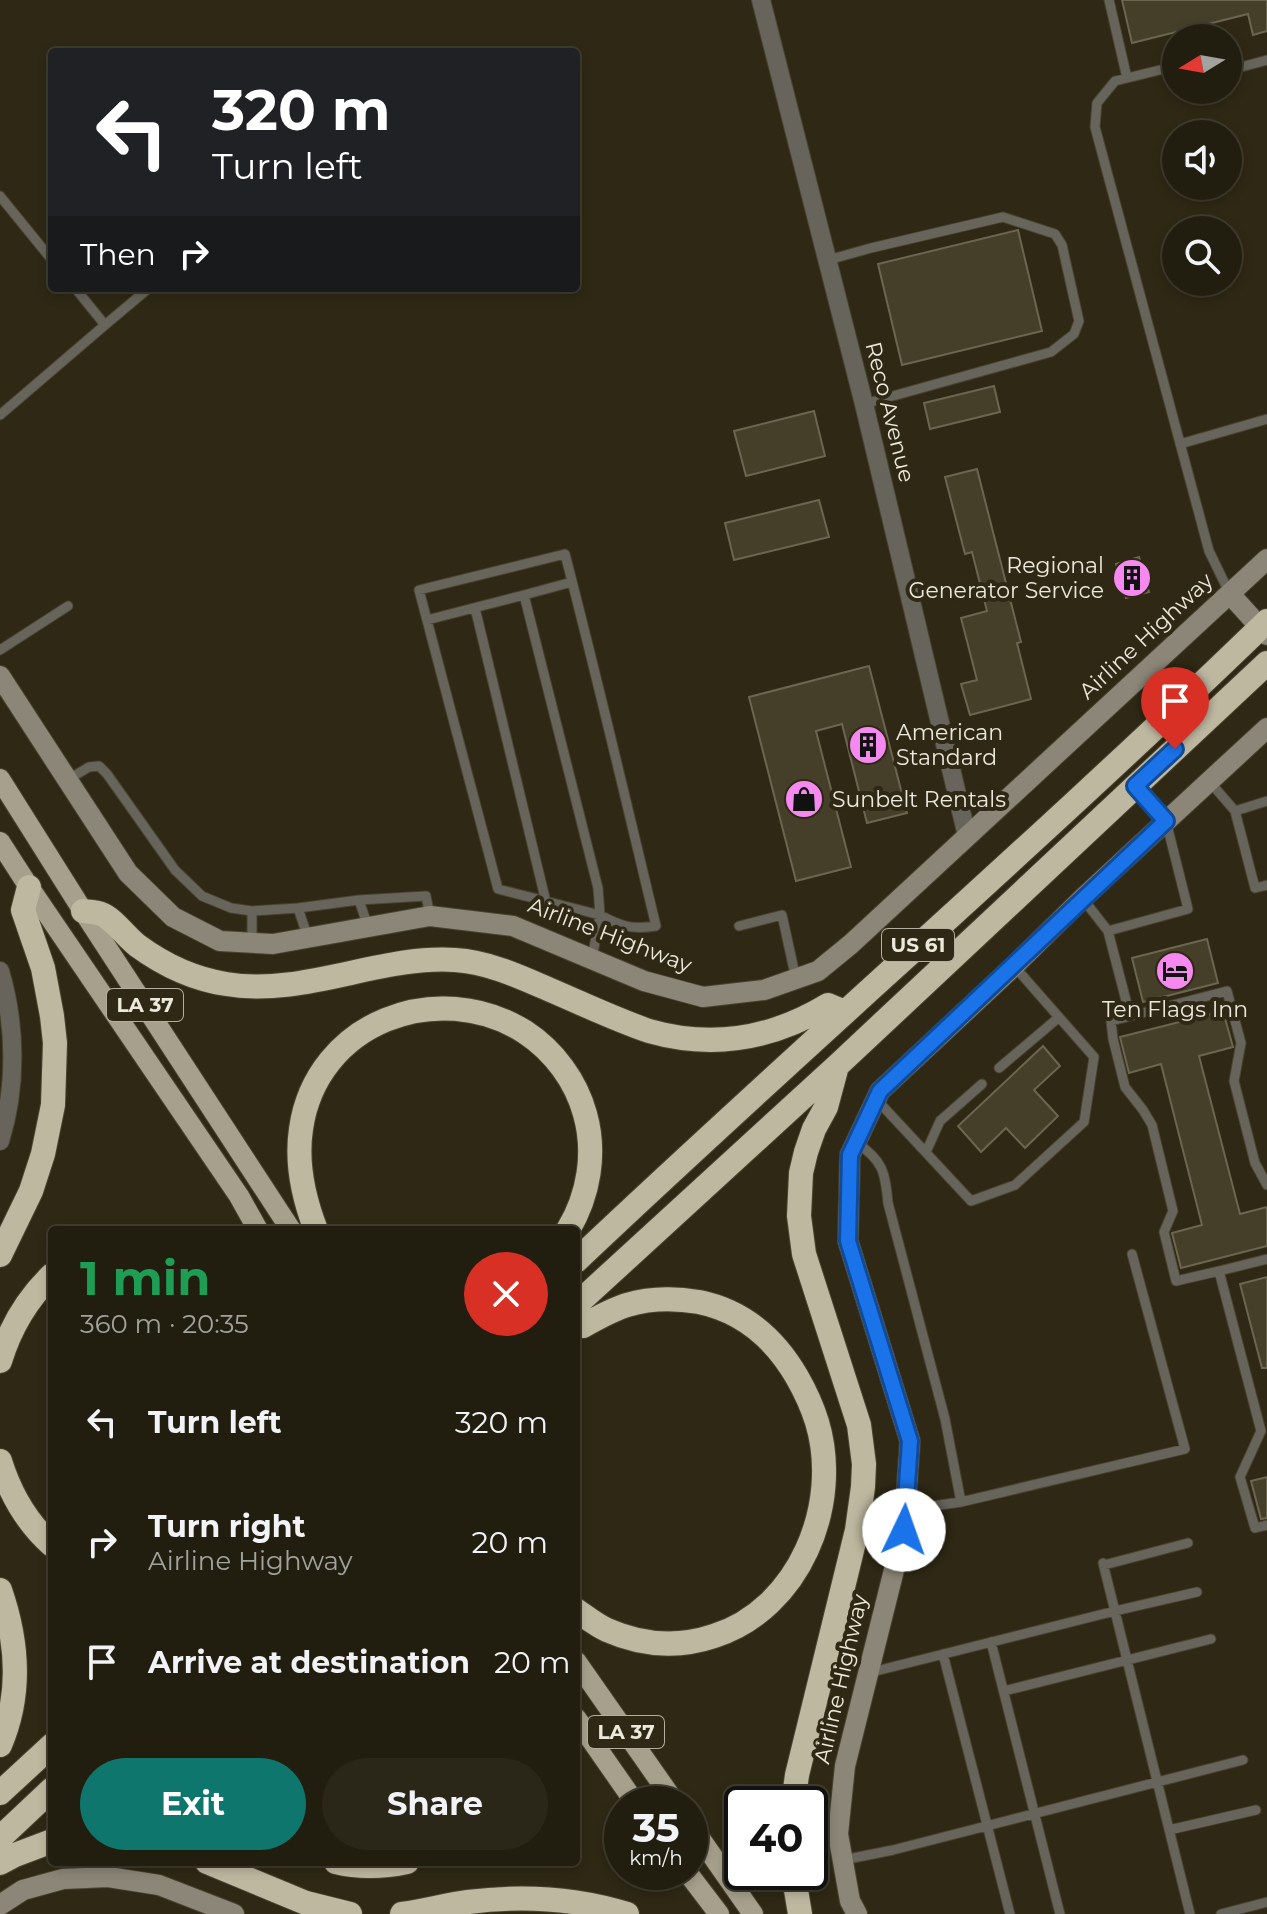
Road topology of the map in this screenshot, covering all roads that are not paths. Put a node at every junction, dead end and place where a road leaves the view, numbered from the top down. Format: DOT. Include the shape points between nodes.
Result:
graph roads {
  1 [pos="761,0"];
  2 [pos="1109,0"];
  3 [pos="1267,60"];
  4 [pos="1242,67"];
  5 [pos="1162,69"];
  6 [pos="1127,78"];
  7 [pos="0,196"];
  8 [pos="48,255"];
  9 [pos="828,260"];
  10 [pos="78,292"];
  11 [pos="144,292"];
  12 [pos="105,325"];
  13 [pos="864,404"];
  14 [pos="0,415"];
  15 [pos="1267,419"];
  16 [pos="1180,444"];
  17 [pos="1267,559"];
  18 [pos="572,582"];
  19 [pos="1230,594"];
  20 [pos="524,595"];
  21 [pos="68,606"];
  22 [pos="475,608"];
  23 [pos="427,620"];
  24 [pos="1265,628"];
  25 [pos="0,650"];
  26 [pos="1267,663"];
  27 [pos="0,676"];
  28 [pos="1267,728"];
  29 [pos="0,779"];
  30 [pos="67,780"];
  31 [pos="1209,781"];
  32 [pos="1135,786"];
  33 [pos="1267,801"];
  34 [pos="1235,811"];
  35 [pos="1166,821"];
  36 [pos="967,836"];
  37 [pos="0,842"];
  38 [pos="1267,885"];
  39 [pos="29,887"];
  40 [pos="1083,898"];
  41 [pos="359,900"];
  42 [pos="546,902"];
  43 [pos="298,908"];
  44 [pos="83,911"];
  45 [pos="252,911"];
  46 [pos="600,915"];
  47 [pos="430,916"];
  48 [pos="739,926"];
  49 [pos="368,927"];
  50 [pos="1108,931"];
  51 [pos="308,938"];
  52 [pos="252,943"];
  53 [pos="592,959"];
  54 [pos="1014,966"];
  55 [pos="0,971"];
  56 [pos="796,979"];
  57 [pos="845,1012"];
  58 [pos="1130,1016"];
  59 [pos="1058,1018"];
  60 [pos="838,1065"];
  61 [pos="999,1068"];
  62 [pos="982,1084"];
  63 [pos="876,1099"];
  64 [pos="0,1141"];
  65 [pos="856,1142"];
  66 [pos="926,1152"];
  67 [pos="1267,1185"];
  68 [pos="256,1226"];
  69 [pos="288,1226"];
  70 [pos="315,1226"];
  71 [pos="570,1226"];
  72 [pos="1132,1254"];
  73 [pos="0,1255"];
  74 [pos="580,1257"];
  75 [pos="1267,1259"];
  76 [pos="1219,1271"];
  77 [pos="48,1279"];
  78 [pos="580,1301"];
  79 [pos="580,1326"];
  80 [pos="0,1361"];
  81 [pos="0,1461"];
  82 [pos="961,1502"];
  83 [pos="904,1510"];
  84 [pos="1267,1525"];
  85 [pos="48,1541"];
  86 [pos="1188,1543"];
  87 [pos="0,1590"];
  88 [pos="1197,1592"];
  89 [pos="1115,1611"];
  90 [pos="580,1613"];
  91 [pos="1211,1639"];
  92 [pos="991,1642"];
  93 [pos="943,1654"];
  94 [pos="1127,1661"];
  95 [pos="580,1667"];
  96 [pos="868,1673"];
  97 [pos="1004,1691"];
  98 [pos="580,1724"];
  99 [pos="0,1745"];
  100 [pos="48,1749"];
  101 [pos="1243,1760"];
  102 [pos="1157,1781"];
  103 [pos="623,1786"];
  104 [pos="663,1786"];
  105 [pos="795,1786"];
  106 [pos="0,1793"];
  107 [pos="48,1793"];
  108 [pos="1256,1810"];
  109 [pos="1036,1814"];
  110 [pos="988,1826"];
  111 [pos="1169,1830"];
  112 [pos="0,1838"];
  113 [pos="48,1842"];
  114 [pos="708,1850"];
  115 [pos="843,1860"];
  116 [pos="0,1863"];
  117 [pos="217,1866"];
  118 [pos="701,1890"];
  119 [pos="796,1890"];
  120 [pos="1267,1902"];
  121 [pos="0,1905"];
  122 [pos="1186,1913"];
  123 [pos="234,1914"];
  124 [pos="350,1914"];
  125 [pos="402,1914"];
  126 [pos="627,1914"];
  127 [pos="719,1914"];
  128 [pos="753,1914"];
  129 [pos="800,1914"];
  130 [pos="857,1914"];
  131 [pos="1010,1914"];
  132 [pos="1060,1914"];
  133 [pos="1221,1914"];
  1 -- 9 [label="street, Reco Avenue"];
  2 -- 6 [label="lane"];
  3 -- 4 [label="lane"];
  5 -- 6 [label="lane"];
  6 -- 16 [label="lane" via="1115,81 1097,103 1095,127"];
  7 -- 8 [label="lane"];
  9 -- 13 [label="street, Reco Avenue"];
  9 -- 13 [label="lane" via="1003,217 1055,234 1062,245 1079,321 1074,334 1051,352"];
  10 -- 12 [label="lane"];
  11 -- 12 [label="lane"];
  12 -- 14 [label="lane"];
  13 -- 36 [label="street, Reco Avenue"];
  15 -- 16 [label="lane"];
  16 -- 19 [label="lane" via="1209,551"];
  17 -- 19 [label="street, Airline Highway"];
  18 -- 20 [label="lane"];
  18 -- 23 [label="lane" via="565,554 419,590"];
  18 -- 46 [label="lane" via="656,926 623,927"];
  19 -- 24 [label="street"];
  19 -- 36 [label="street, Airline Highway"];
  20 -- 22 [label="lane"];
  20 -- 46 [label="lane" via="598,888"];
  21 -- 25 [label="lane"];
  22 -- 23 [label="lane"];
  22 -- 42 [label="lane"];
  23 -- 42 [label="lane" via="498,889"];
  24 -- 57 [label="highway, US 61"];
  26 -- 32 [label="highway, US 61"];
  27 -- 30 [label="street, Airline Highway"];
  28 -- 31 [label="street, Airline Highway"];
  29 -- 44 [label="main road, LA 37"];
  30 -- 45 [label="lane" via="99,766 175,870 202,896"];
  30 -- 52 [label="street, Airline Highway" via="128,873 173,917 220,941"];
  31 -- 34 [label="lane"];
  31 -- 35 [label="street, Airline Highway"];
  32 -- 35 [label="lane"];
  32 -- 60 [label="highway, US 61"];
  33 -- 34 [label="lane"];
  34 -- 38 [label="lane" via="1255,888"];
  35 -- 40 [label="street, Airline Highway"];
  35 -- 50 [label="lane" via="1188,909"];
  36 -- 56 [label="street, Airline Highway" via="840,953 818,971"];
  37 -- 39 [label="main road, LA 37"];
  39 -- 68 [label="main road, LA 37"];
  39 -- 73 [label="highway" via="23,910 52,1016 53,1105 31,1191"];
  40 -- 50 [label="lane"];
  40 -- 54 [label="street, Airline Highway"];
  41 -- 43 [label="lane"];
  41 -- 47 [label="lane" via="426,896"];
  41 -- 49 [label="lane"];
  42 -- 46 [label="lane"];
  43 -- 45 [label="lane"];
  43 -- 51 [label="lane"];
  44 -- 57 [label="highway" via="104,915 137,945 176,969 228,985 273,986 422,961 471,962 517,975 649,1031 715,1041 775,1031 828,1005"];
  44 -- 69 [label="main road, LA 37"];
  45 -- 52 [label="lane"];
  46 -- 53 [label="lane"];
  47 -- 49 [label="street, Airline Highway"];
  47 -- 53 [label="street, Airline Highway" via="513,926"];
  48 -- 56 [label="lane" via="782,915"];
  49 -- 51 [label="street, Airline Highway"];
  50 -- 58 [label="lane"];
  51 -- 52 [label="street, Airline Highway"];
  53 -- 56 [label="street, Airline Highway" via="703,997 764,990"];
  54 -- 59 [label="lane"];
  54 -- 63 [label="street, Airline Highway"];
  55 -- 64 [label="street" via="13,1044"];
  57 -- 74 [label="highway, US 61"];
  58 -- 67 [label="lane" via="1227,991 1241,1043 1234,1081 1255,1163"];
  58 -- 76 [label="lane" via="1111,1021 1113,1039 1125,1087 1152,1125 1173,1211 1164,1232 1176,1281"];
  59 -- 61 [label="lane"];
  59 -- 66 [label="lane" via="1094,1057 1084,1122 1015,1185 971,1201"];
  60 -- 78 [label="highway, US 61"];
  60 -- 105 [label="highway" via="806,1152 799,1216 804,1254 859,1425 863,1487"];
  62 -- 66 [label="lane" via="940,1121"];
  63 -- 65 [label="street, Airline Highway"];
  63 -- 66 [label="lane"];
  65 -- 82 [label="lane" via="873,1154 885,1174"];
  65 -- 83 [label="street, Airline Highway" via="850,1155 848,1241 910,1441"];
  70 -- 71 [label="highway" via="302,1182 300,1149 305,1112 319,1078 346,1045 377,1024 412,1011 451,1007 493,1015 524,1031 552,1054 575,1087 588,1123 590,1162 587,1187"];
  72 -- 82 [label="lane" via="1185,1449"];
  75 -- 76 [label="lane"];
  76 -- 84 [label="lane" via="1261,1431 1240,1477 1255,1528"];
  77 -- 80 [label="highway" via="23,1309"];
  79 -- 90 [label="highway" via="626,1305 661,1299 726,1309 757,1328 789,1364 818,1424 824,1465 819,1514 799,1564 774,1599 743,1624 710,1637 668,1644 629,1639"];
  81 -- 85 [label="highway" via="21,1508"];
  82 -- 83 [label="lane"];
  83 -- 96 [label="street, Airline Highway" via="904,1530"];
  86 -- 89 [label="lane" via="1103,1564"];
  87 -- 99 [label="highway" via="16,1669 9,1722"];
  88 -- 89 [label="lane"];
  89 -- 92 [label="lane"];
  89 -- 94 [label="lane"];
  91 -- 94 [label="lane"];
  92 -- 93 [label="lane"];
  92 -- 97 [label="lane"];
  93 -- 96 [label="lane"];
  93 -- 110 [label="lane"];
  94 -- 97 [label="lane"];
  94 -- 102 [label="lane"];
  95 -- 104 [label="main road, LA 37"];
  96 -- 115 [label="street, Airline Highway" via="845,1766 838,1834"];
  97 -- 109 [label="lane"];
  98 -- 103 [label="main road, LA 37"];
  100 -- 106 [label="highway"];
  101 -- 102 [label="lane"];
  102 -- 109 [label="lane"];
  102 -- 111 [label="lane"];
  107 -- 112 [label="highway"];
  108 -- 111 [label="lane"];
  109 -- 110 [label="lane"];
  109 -- 132 [label="lane"];
  110 -- 115 [label="lane"];
  110 -- 131 [label="lane"];
  111 -- 122 [label="lane"];
  113 -- 116 [label="highway"];
  114 -- 128 [label="main road"];
  115 -- 130 [label="street, Airline Highway"];
  117 -- 124 [label="highway" via="306,1903"];
  118 -- 127 [label="main road"];
  119 -- 129 [label="highway"];
  120 -- 133 [label="lane"];
  121 -- 123 [label="street" via="23,1890 63,1879 108,1877 159,1885"];
  125 -- 126 [label="highway" via="532,1898"];
}
